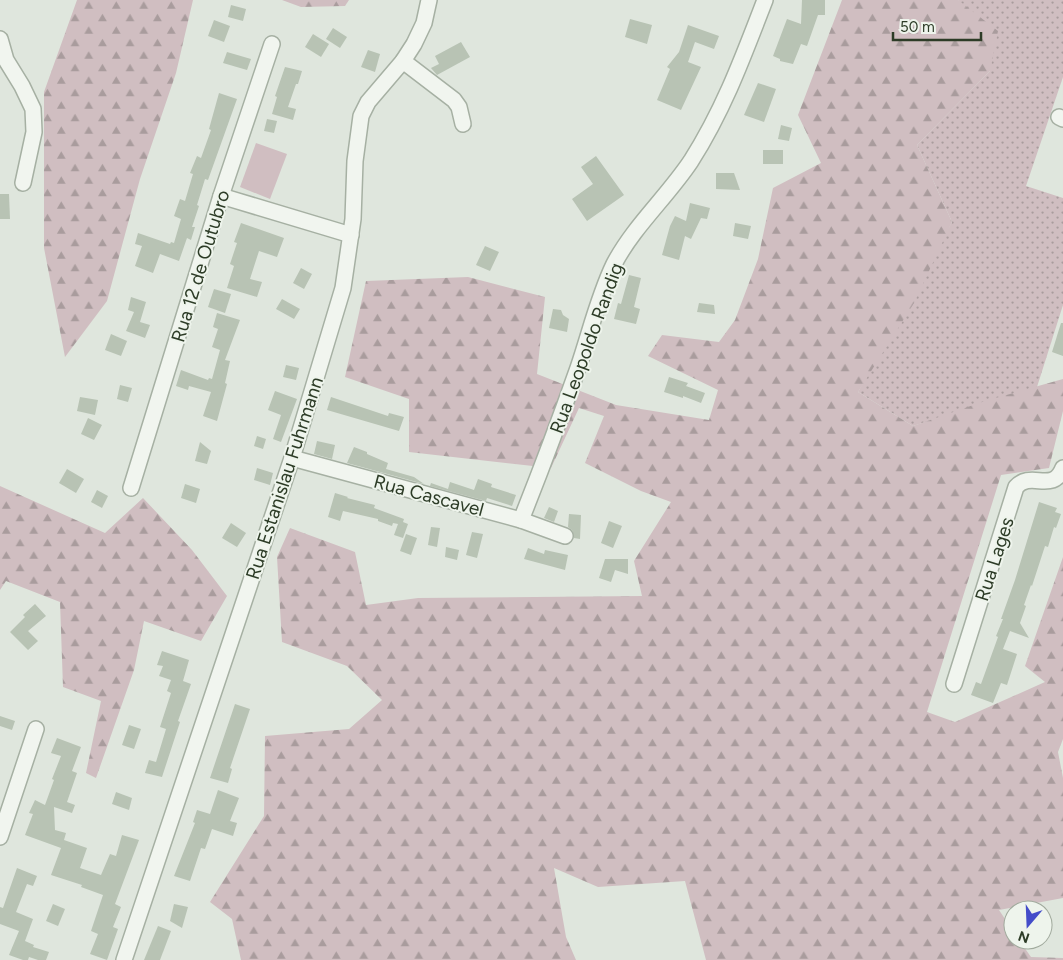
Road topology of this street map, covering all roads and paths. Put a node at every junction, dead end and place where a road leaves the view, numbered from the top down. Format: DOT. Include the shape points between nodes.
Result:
graph roads {
  1 [pos="429,0"];
  2 [pos="765,0"];
  3 [pos="0,39"];
  4 [pos="272,44"];
  5 [pos="403,61"];
  6 [pos="463,124"];
  7 [pos="23,183"];
  8 [pos="221,196"];
  9 [pos="351,235"];
  10 [pos="292,458"];
  11 [pos="1063,468"];
  12 [pos="131,488"];
  13 [pos="521,520"];
  14 [pos="565,536"];
  15 [pos="954,684"];
  16 [pos="36,730"];
  17 [pos="0,837"];
  18 [pos="124,960"];
  1 -- 5 [label="street, Rua Estanislau Fuhrmann" via="424,23"];
  2 -- 13 [label="street, Rua Leopoldo Randig" via="734,83 709,132 615,263"];
  3 -- 7 [label="street" via="6,60 33,109 34,132"];
  4 -- 8 [label="street, Rua 12 de Outubro"];
  5 -- 6 [label="street" via="454,100"];
  5 -- 9 [label="street, Rua Estanislau Fuhrmann" via="368,102 361,116"];
  8 -- 9 [label="street"];
  8 -- 12 [label="street, Rua 12 de Outubro"];
  9 -- 10 [label="street, Rua Estanislau Fuhrmann" via="342,288"];
  10 -- 13 [label="street, Rua Cascavel"];
  10 -- 18 [label="street, Rua Estanislau Fuhrmann"];
  11 -- 15 [label="street, Rua Lages" via="1052,481 1027,480 1016,487"];
  13 -- 14 [label="street, Rua Cascavel"];
  16 -- 17 [label="street"];
}
